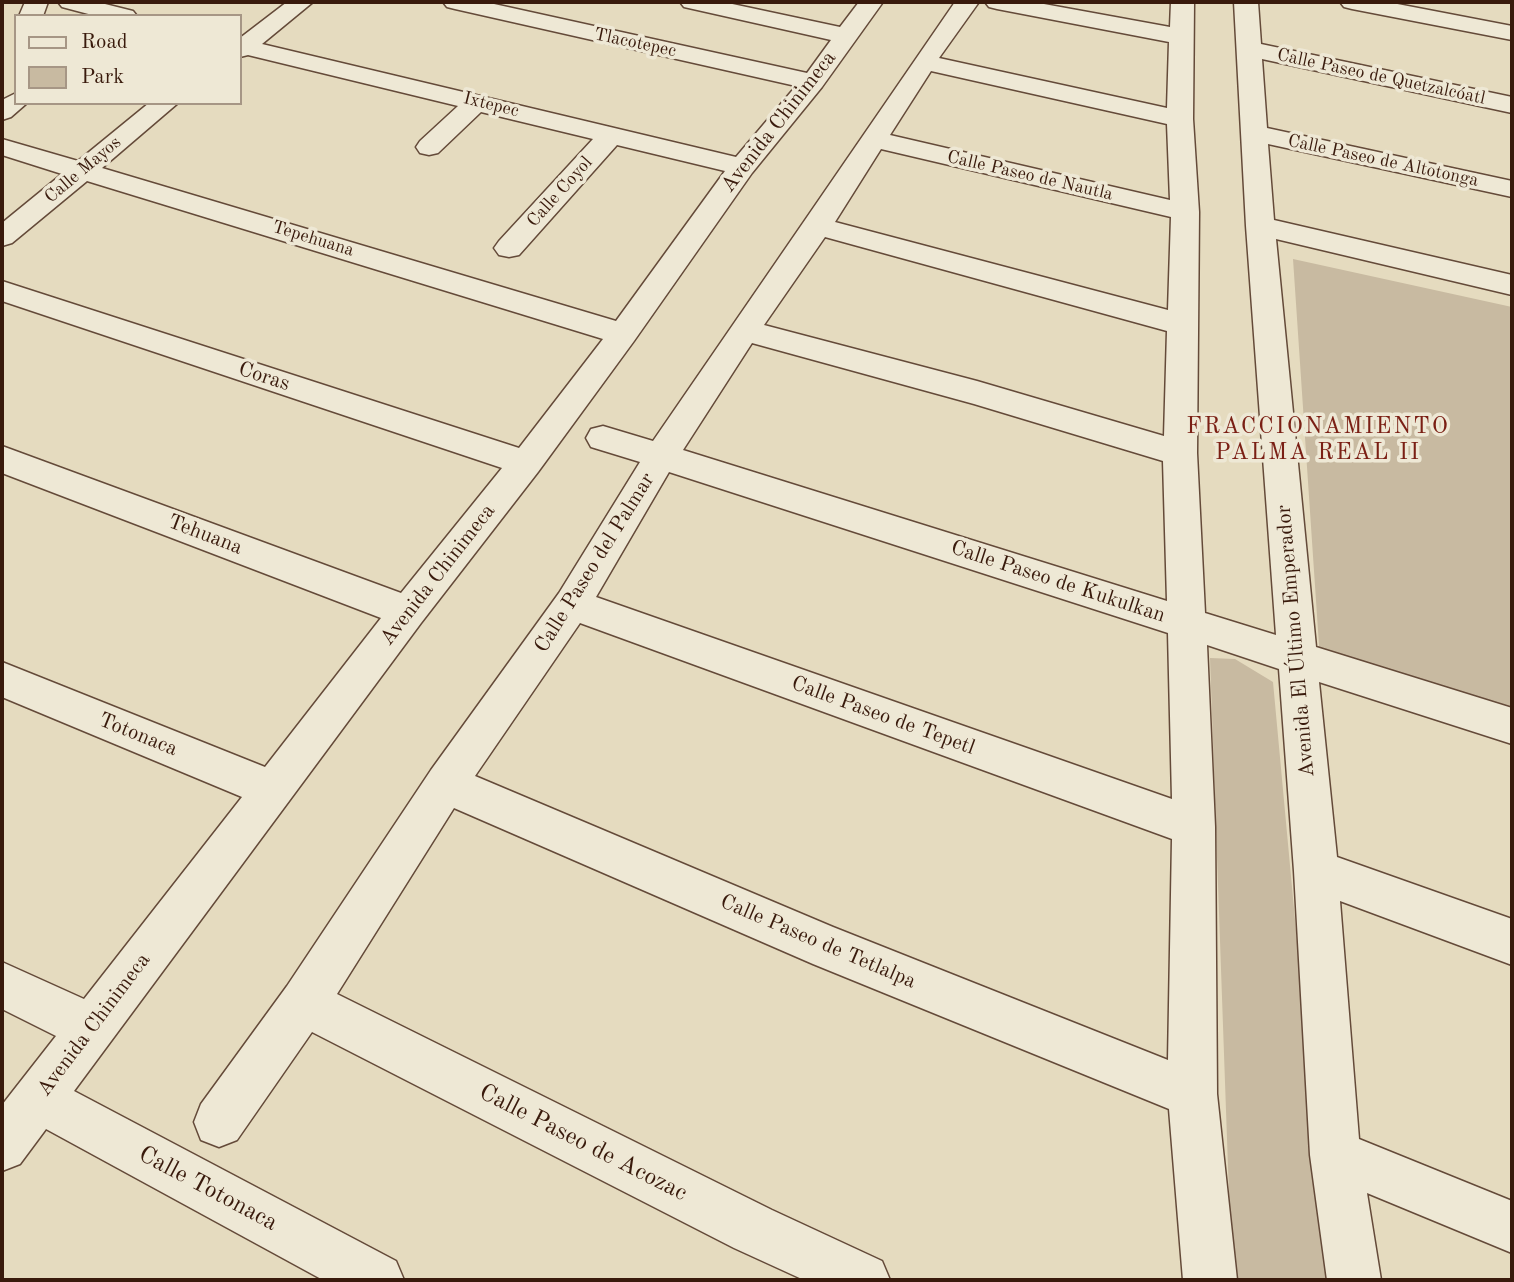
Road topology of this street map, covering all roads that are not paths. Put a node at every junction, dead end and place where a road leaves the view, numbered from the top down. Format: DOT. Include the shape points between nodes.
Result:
graph roads {
  1 [pos="70,2"];
  2 [pos="301,2"];
  3 [pos="692,2"];
  4 [pos="872,2"];
  5 [pos="967,2"];
  6 [pos="997,2"];
  7 [pos="1246,2"];
  8 [pos="1352,2"];
  9 [pos="456,3"];
  10 [pos="117,14"];
  11 [pos="1182,20"];
  12 [pos="1512,33"];
  13 [pos="847,36"];
  14 [pos="242,46"];
  15 [pos="242,47"];
  16 [pos="1251,49"];
  17 [pos="925,62"];
  18 [pos="813,82"];
  19 [pos="477,102"];
  20 [pos="1512,104"];
  21 [pos="163,105"];
  22 [pos="1181,119"];
  23 [pos="1254,133"];
  24 [pos="611,135"];
  25 [pos="875,140"];
  26 [pos="2,147"];
  27 [pos="429,147"];
  28 [pos="742,167"];
  29 [pos="82,172"];
  30 [pos="1512,189"];
  31 [pos="1185,212"];
  32 [pos="818,226"];
  33 [pos="1260,226"];
  34 [pos="2,237"];
  35 [pos="509,248"];
  36 [pos="1512,285"];
  37 [pos="2,291"];
  38 [pos="1182,325"];
  39 [pos="744,330"];
  40 [pos="623,334"];
  41 [pos="603,438"];
  42 [pos="1180,453"];
  43 [pos="661,457"];
  44 [pos="2,459"];
  45 [pos="526,463"];
  46 [pos="572,604"];
  47 [pos="408,612"];
  48 [pos="1188,623"];
  49 [pos="1298,659"];
  50 [pos="2,679"];
  51 [pos="1512,726"];
  52 [pos="446,784"];
  53 [pos="274,790"];
  54 [pos="1194,827"];
  55 [pos="1316,871"];
  56 [pos="1512,942"];
  57 [pos="2,985"];
  58 [pos="304,1003"];
  59 [pos="92,1028"];
  60 [pos="1192,1094"];
  61 [pos="38,1098"];
  62 [pos="219,1122"];
  63 [pos="2,1146"];
  64 [pos="1335,1156"];
  65 [pos="1512,1227"];
  66 [pos="377,1280"];
  67 [pos="863,1280"];
  68 [pos="1210,1280"];
  69 [pos="1354,1280"];
  1 -- 10 [label="street"];
  2 -- 14 [label="street"];
  3 -- 13 [label="street"];
  4 -- 13 [label="street, Avenida Chinimeca"];
  5 -- 17 [label="street, Calle Paseo del Palmar"];
  6 -- 11 [label="street"];
  7 -- 16 [label="street, Avenida El Último Emperador"];
  8 -- 12 [label="street"];
  9 -- 18 [label="street, Tlacotepec"];
  11 -- 22 [label="street"];
  13 -- 18 [label="street, Avenida Chinimeca"];
  15 -- 19 [label="street, Ixtepec"];
  16 -- 20 [label="street, Calle Paseo de Quetzalcóatl"];
  16 -- 23 [label="street, Avenida El Último Emperador"];
  17 -- 22 [label="street"];
  17 -- 25 [label="street, Calle Paseo del Palmar"];
  18 -- 28 [label="street, Avenida Chinimeca"];
  19 -- 24 [label="street, Ixtepec"];
  19 -- 27 [label="street"];
  21 -- 29 [label="street, Calle Mayos"];
  22 -- 31 [label="street"];
  23 -- 30 [label="street, Calle Paseo de Altotonga"];
  23 -- 33 [label="street, Avenida El Último Emperador"];
  24 -- 28 [label="street, Ixtepec"];
  24 -- 35 [label="street, Calle Coyol"];
  25 -- 31 [label="street, Calle Paseo de Nautla"];
  25 -- 32 [label="street, Calle Paseo del Palmar"];
  26 -- 29 [label="street, Tepehuana"];
  28 -- 40 [label="street, Avenida Chinimeca"];
  29 -- 34 [label="street, Calle Mayos"];
  29 -- 40 [label="street, Tepehuana"];
  31 -- 38 [label="street"];
  32 -- 38 [label="street"];
  32 -- 39 [label="street, Calle Paseo del Palmar"];
  33 -- 36 [label="street"];
  33 -- 49 [label="street, Avenida El Último Emperador"];
  37 -- 45 [label="street, Coras"];
  38 -- 42 [label="street"];
  39 -- 42 [label="street"];
  39 -- 43 [label="street, Calle Paseo del Palmar"];
  40 -- 45 [label="street, Avenida Chinimeca"];
  41 -- 43 [label="street, Calle Paseo de Kukulkan"];
  42 -- 48 [label="street"];
  43 -- 46 [label="street, Calle Paseo del Palmar"];
  43 -- 48 [label="street, Calle Paseo de Kukulkan"];
  44 -- 47 [label="street, Tehuana"];
  45 -- 47 [label="street, Avenida Chinimeca"];
  46 -- 52 [label="street, Calle Paseo del Palmar"];
  46 -- 54 [label="street, Calle Paseo de Tepetl"];
  47 -- 53 [label="street, Avenida Chinimeca"];
  48 -- 49 [label="street, Calle Paseo de Kukulkan"];
  48 -- 54 [label="street"];
  49 -- 51 [label="street, Calle Paseo de Kukulkan"];
  49 -- 55 [label="street, Avenida El Último Emperador"];
  50 -- 53 [label="street, Totonaca"];
  52 -- 58 [label="street, Calle Paseo del Palmar"];
  52 -- 60 [label="street, Calle Paseo de Tetlalpa" via="829,948"];
  53 -- 59 [label="street, Avenida Chinimeca"];
  54 -- 60 [label="street"];
  55 -- 56 [label="street"];
  55 -- 64 [label="street, Avenida El Último Emperador"];
  57 -- 59 [label="street"];
  58 -- 62 [label="street, Calle Paseo del Palmar"];
  58 -- 67 [label="street, Calle Paseo de Acozac"];
  59 -- 61 [label="street, Avenida Chinimeca"];
  60 -- 68 [label="street"];
  61 -- 63 [label="street, Avenida Chinimeca"];
  61 -- 66 [label="street, Calle Totonaca"];
  64 -- 65 [label="street"];
  64 -- 69 [label="street, Avenida El Último Emperador"];
}
